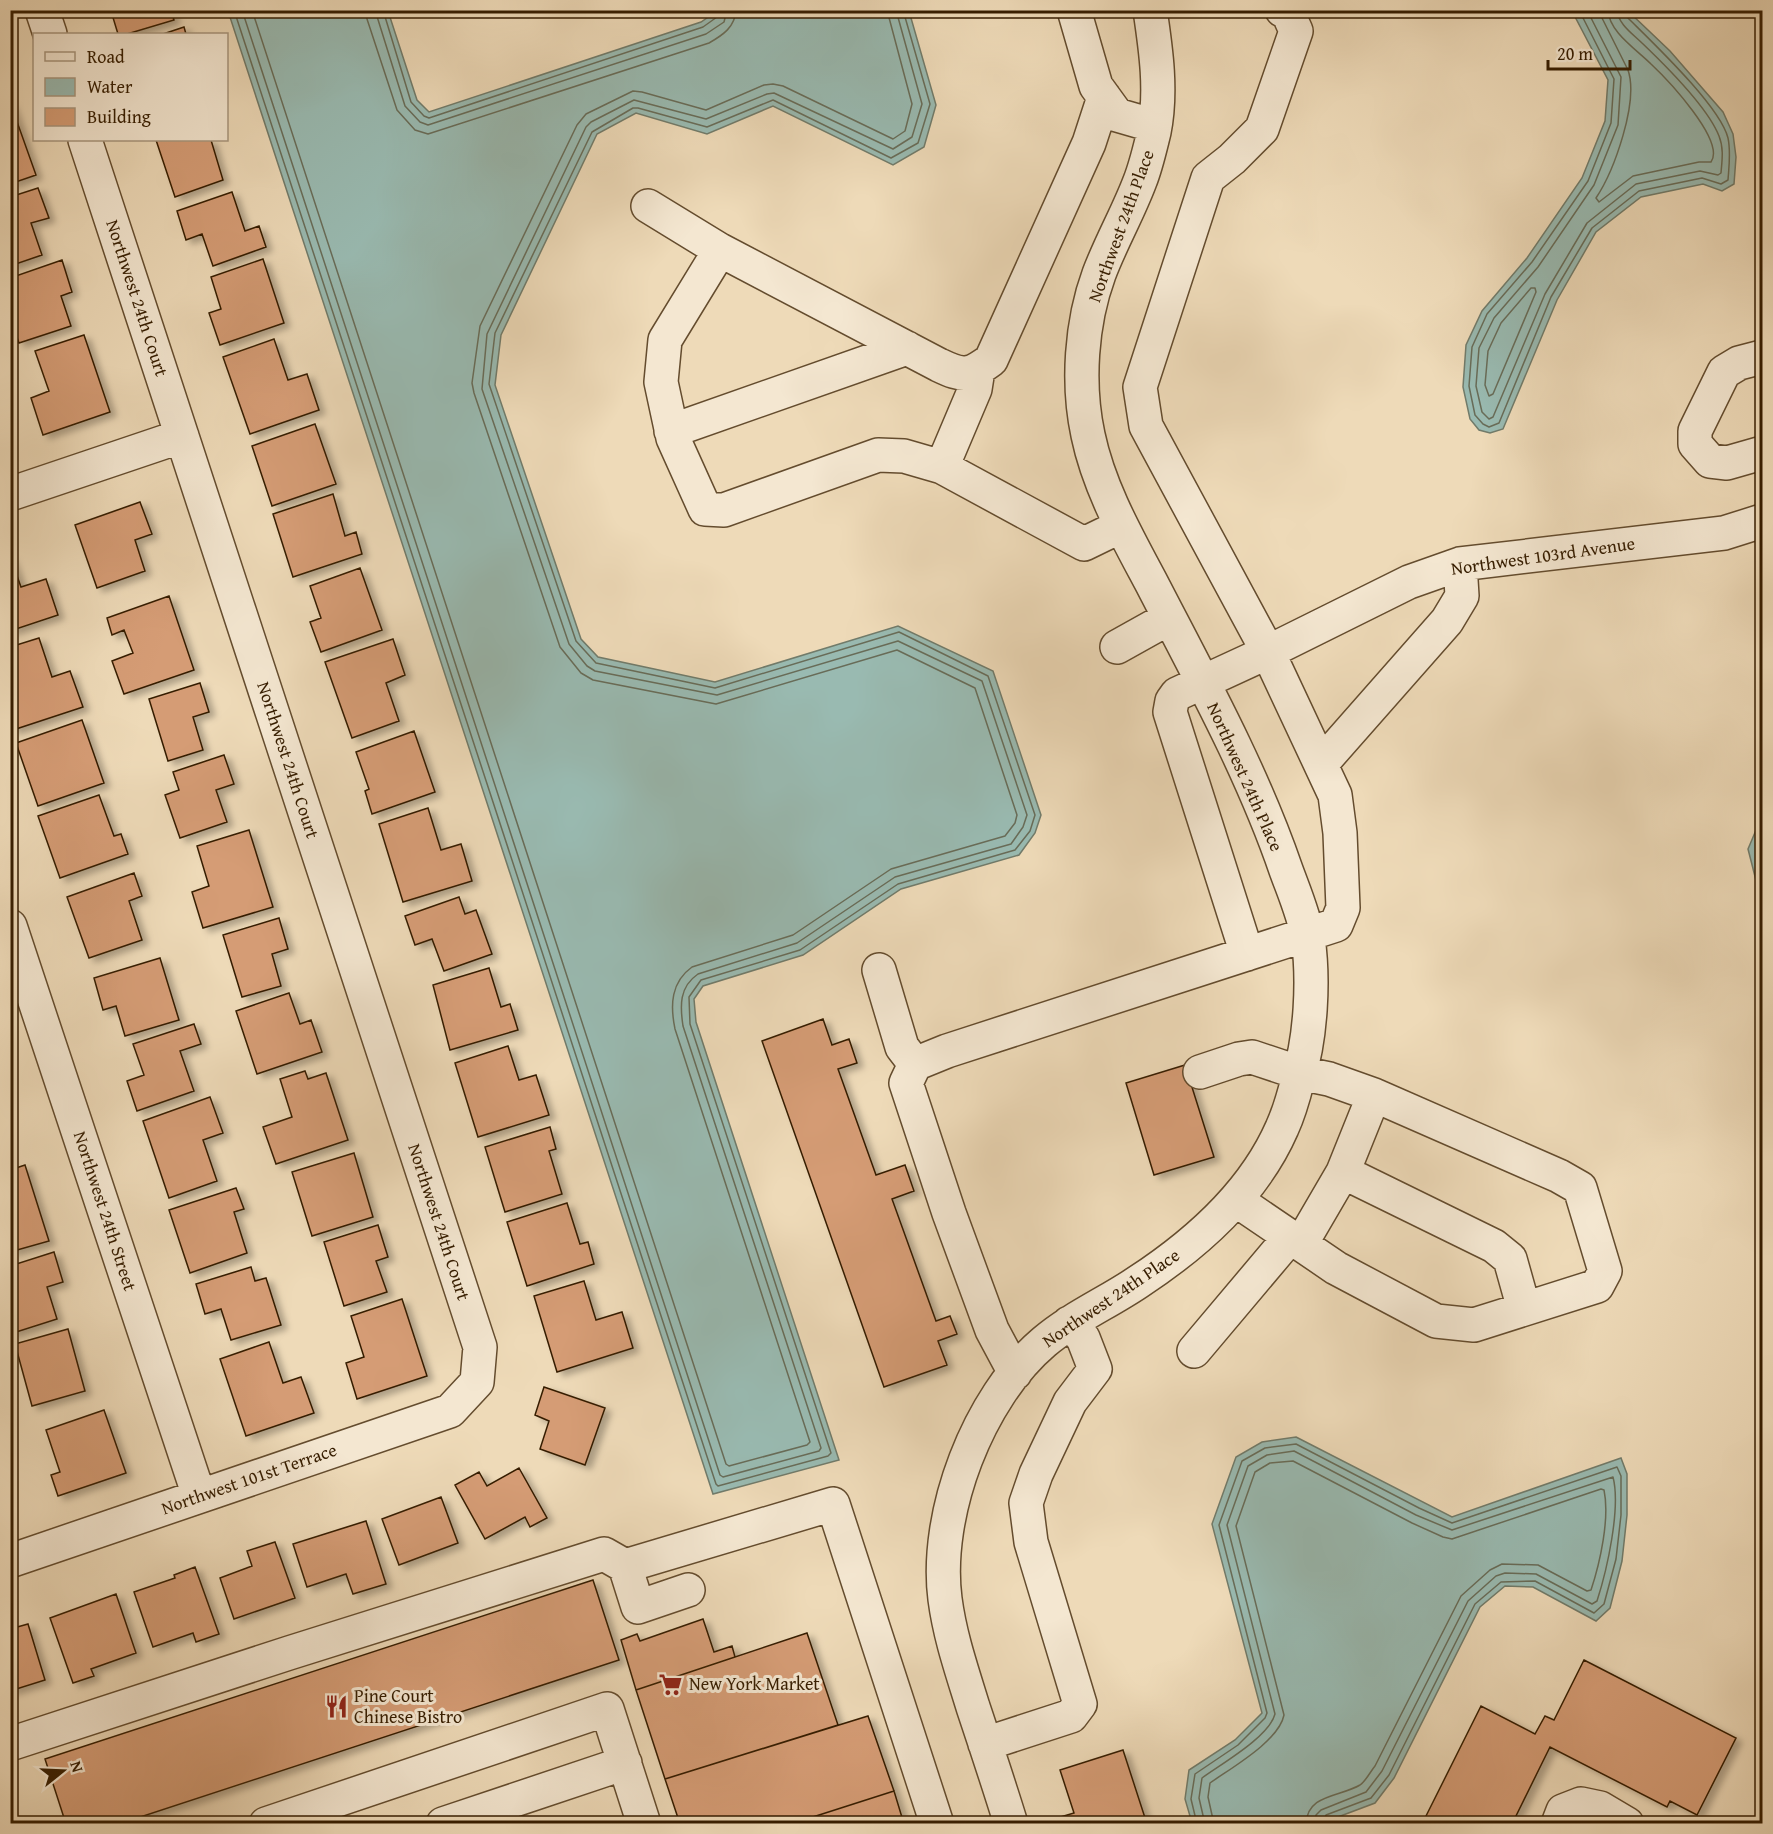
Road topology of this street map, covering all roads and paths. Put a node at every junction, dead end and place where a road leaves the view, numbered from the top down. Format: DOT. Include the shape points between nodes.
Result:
graph roads {
  1 [pos="42,10"];
  2 [pos="1074,10"];
  3 [pos="1150,10"];
  4 [pos="1282,10"];
  5 [pos="50,33"];
  6 [pos="1104,97"];
  7 [pos="1155,126"];
  8 [pos="85,141"];
  9 [pos="648,206"];
  10 [pos="720,250"];
  11 [pos="907,348"];
  12 [pos="1762,357"];
  13 [pos="978,370"];
  14 [pos="671,431"];
  15 [pos="182,436"];
  16 [pos="1762,453"];
  17 [pos="942,467"];
  18 [pos="10,494"];
  19 [pos="1762,521"];
  20 [pos="1121,526"];
  21 [pos="1460,564"];
  22 [pos="1169,618"];
  23 [pos="1117,646"];
  24 [pos="1268,652"];
  25 [pos="1201,682"];
  26 [pos="1322,763"];
  27 [pos="10,926"];
  28 [pos="1307,935"];
  29 [pos="1247,954"];
  30 [pos="879,970"];
  31 [pos="915,1064"];
  32 [pos="1200,1072"];
  33 [pos="1300,1073"];
  34 [pos="1374,1095"];
  35 [pos="1343,1172"];
  36 [pos="1236,1200"];
  37 [pos="1296,1241"];
  38 [pos="1524,1309"];
  39 [pos="1069,1323"];
  40 [pos="1194,1351"];
  41 [pos="1015,1373"];
  42 [pos="477,1382"];
  43 [pos="199,1496"];
  44 [pos="10,1561"];
  45 [pos="625,1566"];
  46 [pos="688,1590"];
  47 [pos="10,1744"];
  48 [pos="985,1744"];
  49 [pos="625,1763"];
  50 [pos="305,1817"];
  51 [pos="266,1824"];
  52 [pos="443,1824"];
  53 [pos="644,1824"];
  54 [pos="937,1824"];
  55 [pos="1011,1824"];
  56 [pos="1558,1824"];
  57 [pos="1627,1824"];
  1 -- 5 [label="street"];
  2 -- 6 [label="street" via="1096,86"];
  3 -- 7 [label="street, Northwest 24th Place" via="1158,72"];
  4 -- 24 [label="street" via="1296,31 1262,129 1208,178 1140,387 1146,426"];
  6 -- 7 [label="street" via="1117,114"];
  6 -- 13 [label="street" via="1089,143 992,360"];
  7 -- 20 [label="street, Northwest 24th Place" via="1142,177 1098,276 1086,325 1082,377 1087,432 1099,475"];
  8 -- 15 [label="street, Northwest 24th Court"];
  9 -- 10 [label="street"];
  10 -- 11 [label="street"];
  10 -- 14 [label="street" via="665,340 661,382"];
  11 -- 13 [label="street" via="959,374"];
  11 -- 14 [label="street"];
  12 -- 16 [label="street" via="1724,372 1695,431 1695,444 1710,461 1726,464"];
  13 -- 17 [label="street" via="975,389"];
  14 -- 17 [label="street" via="705,509 724,510 878,455 904,456"];
  15 -- 18 [label="street"];
  15 -- 42 [label="street, Northwest 24th Court" via="480,1347"];
  17 -- 20 [label="street" via="1084,544"];
  19 -- 21 [label="street, Northwest 103rd Avenue" via="1724,533"];
  20 -- 22 [label="street, Northwest 24th Place"];
  21 -- 24 [label="street, Northwest 103rd Avenue" via="1409,582"];
  21 -- 26 [label="street" via="1462,596 1447,621"];
  22 -- 23 [label="street"];
  22 -- 25 [label="street, Northwest 24th Place"];
  24 -- 25 [label="street, Northwest 103rd Avenue"];
  24 -- 26 [label="street"];
  25 -- 28 [label="street, Northwest 24th Place" via="1268,818"];
  25 -- 29 [label="street, Northwest 103rd Avenue" via="1177,694 1170,712"];
  26 -- 28 [label="street" via="1335,795 1343,908 1336,925"];
  27 -- 43 [label="street, Northwest 24th Street"];
  28 -- 29 [label="street"];
  28 -- 33 [label="street, Northwest 24th Place" via="1309,1018"];
  29 -- 31 [label="street"];
  30 -- 31 [label="street" via="903,1047"];
  31 -- 41 [label="street" via="906,1083 992,1330"];
  32 -- 33 [label="street" via="1252,1057"];
  33 -- 34 [label="street"];
  33 -- 36 [label="street, Northwest 24th Place" via="1282,1128"];
  34 -- 35 [label="street"];
  34 -- 38 [label="street" via="1580,1188 1605,1271 1597,1286"];
  35 -- 37 [label="street"];
  35 -- 38 [label="street" via="1494,1246 1510,1259"];
  36 -- 37 [label="street"];
  36 -- 39 [label="street, Northwest 24th Place" via="1191,1244 1136,1284"];
  37 -- 38 [label="street" via="1336,1268 1436,1321 1474,1325"];
  37 -- 40 [label="street"];
  39 -- 41 [label="street, Northwest 24th Place" via="1040,1344"];
  39 -- 48 [label="street" via="1083,1338 1095,1369 1070,1402 1026,1503 1030,1542 1080,1704 1071,1716"];
  41 -- 48 [label="street, Northwest 24th Place" via="993,1403 962,1464 944,1544 944,1593 951,1639"];
  42 -- 43 [label="street, Northwest 101st Terrace" via="450,1411"];
  43 -- 44 [label="street, Northwest 101st Terrace"];
  45 -- 46 [label="street" via="638,1607"];
  45 -- 47 [label="street" via="604,1554"];
  45 -- 54 [label="street" via="833,1504"];
  48 -- 55 [label="street, Northwest 24th Place"];
  49 -- 50 [label="street" via="607,1709"];
  49 -- 52 [label="street"];
  49 -- 53 [label="street"];
  50 -- 51 [label="street"];
  56 -- 57 [label="street" via="1563,1811 1581,1804 1600,1808"];
}
